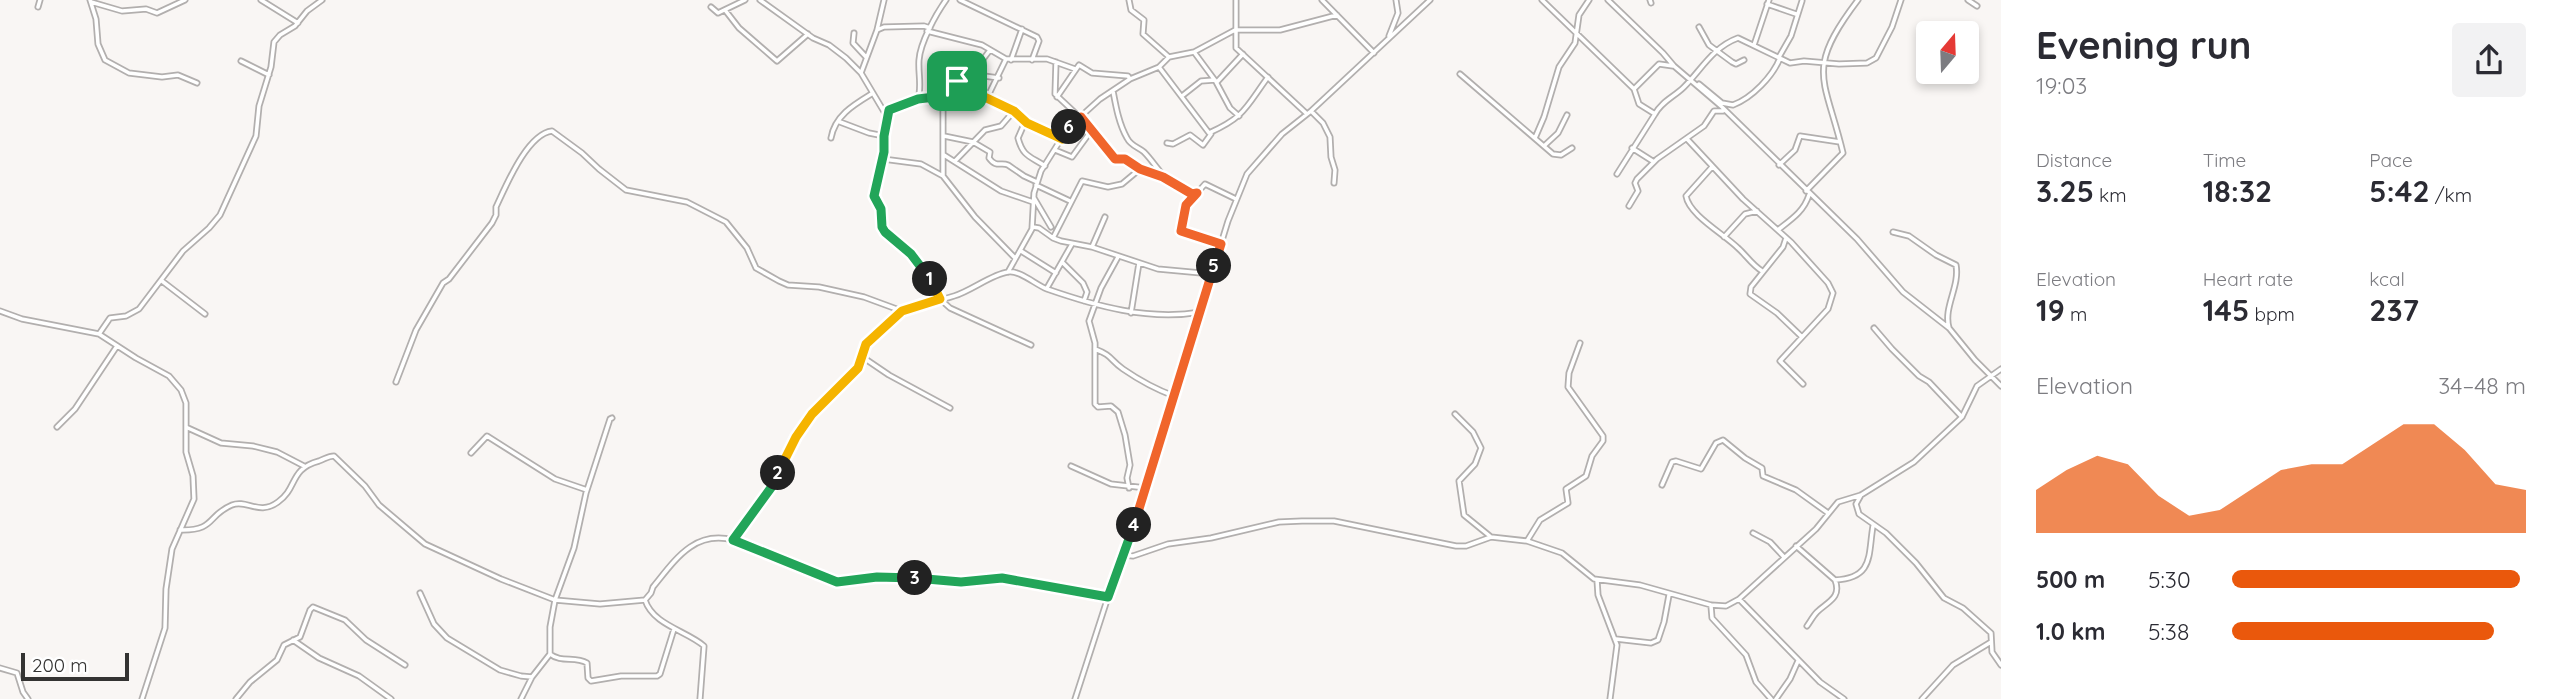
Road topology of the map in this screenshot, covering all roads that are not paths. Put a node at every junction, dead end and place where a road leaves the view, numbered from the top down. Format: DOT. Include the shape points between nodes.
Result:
graph roads {
  1 [pos="40,0"];
  2 [pos="185,0"];
  3 [pos="261,0"];
  4 [pos="323,0"];
  5 [pos="745,0"];
  6 [pos="760,0"];
  7 [pos="884,0"];
  8 [pos="946,0"];
  9 [pos="960,0"];
  10 [pos="1129,0"];
  11 [pos="1236,0"];
  12 [pos="1322,0"];
  13 [pos="1396,0"];
  14 [pos="1430,0"];
  15 [pos="1542,0"];
  16 [pos="1589,0"];
  17 [pos="1608,0"];
  18 [pos="1858,0"];
  19 [pos="1901,0"];
  20 [pos="1968,0"];
  21 [pos="90,1"];
  22 [pos="1802,1"];
  23 [pos="1768,2"];
  24 [pos="1977,6"];
  25 [pos="38,7"];
  26 [pos="711,7"];
  27 [pos="725,10"];
  28 [pos="1796,14"];
  29 [pos="1337,15"];
  30 [pos="298,23"];
  31 [pos="1699,27"];
  32 [pos="928,29"];
  33 [pos="1022,29"];
  34 [pos="877,30"];
  35 [pos="1235,30"];
  36 [pos="854,33"];
  37 [pos="808,34"];
  38 [pos="1576,34"];
  39 [pos="1389,38"];
  40 [pos="1754,45"];
  41 [pos="990,50"];
  42 [pos="1717,51"];
  43 [pos="1194,52"];
  44 [pos="1374,53"];
  45 [pos="1242,54"];
  46 [pos="866,57"];
  47 [pos="1169,57"];
  48 [pos="1780,57"];
  49 [pos="1009,60"];
  50 [pos="1032,60"];
  51 [pos="1744,60"];
  52 [pos="241,61"];
  53 [pos="1056,62"];
  54 [pos="1824,62"];
  55 [pos="1674,66"];
  56 [pos="1159,67"];
  57 [pos="976,69"];
  58 [pos="1075,69"];
  59 [pos="862,73"];
  60 [pos="1460,74"];
  61 [pos="269,75"];
  62 [pos="1268,77"];
  63 [pos="999,78"];
  64 [pos="1130,79"];
  65 [pos="1690,79"];
  66 [pos="1216,81"];
  67 [pos="197,83"];
  68 [pos="965,83"];
  69 [pos="1634,89"];
  70 [pos="1113,91"];
  71 [pos="873,93"];
  72 [pos="943,96"];
  73 [pos="1182,96"];
  74 [pos="1057,97"];
  75 [pos="987,98"];
  76 [pos="918,99"];
  77 [pos="1014,111"];
  78 [pos="1723,111"];
  79 [pos="1309,113"];
  80 [pos="1655,114"];
  81 [pos="886,115"];
  82 [pos="1567,115"];
  83 [pos="1239,116"];
  84 [pos="1081,117"];
  85 [pos="839,121"];
  86 [pos="1025,122"];
  87 [pos="1091,131"];
  88 [pos="1212,132"];
  89 [pos="884,136"];
  90 [pos="944,136"];
  91 [pos="831,138"];
  92 [pos="1535,138"];
  93 [pos="1062,139"];
  94 [pos="1687,139"];
  95 [pos="973,142"];
  96 [pos="1840,142"];
  97 [pos="1167,143"];
  98 [pos="1544,146"];
  99 [pos="1572,148"];
  100 [pos="1632,148"];
  101 [pos="1055,150"];
  102 [pos="944,155"];
  103 [pos="883,159"];
  104 [pos="955,161"];
  105 [pos="1654,162"];
  106 [pos="1779,164"];
  107 [pos="1045,166"];
  108 [pos="1713,166"];
  109 [pos="1140,169"];
  110 [pos="1617,174"];
  111 [pos="943,177"];
  112 [pos="1163,177"];
  113 [pos="1037,183"];
  114 [pos="1334,183"];
  115 [pos="1197,193"];
  116 [pos="1807,193"];
  117 [pos="1034,199"];
  118 [pos="1236,199"];
  119 [pos="1070,201"];
  120 [pos="1629,206"];
  121 [pos="1756,211"];
  122 [pos="1105,217"];
  123 [pos="1033,227"];
  124 [pos="1051,227"];
  125 [pos="1779,229"];
  126 [pos="1893,232"];
  127 [pos="1724,237"];
  128 [pos="1053,238"];
  129 [pos="1786,238"];
  130 [pos="1072,244"];
  131 [pos="1221,244"];
  132 [pos="1092,247"];
  133 [pos="1020,251"];
  134 [pos="1118,257"];
  135 [pos="1015,258"];
  136 [pos="1062,262"];
  137 [pos="1139,263"];
  138 [pos="1762,271"];
  139 [pos="1008,272"];
  140 [pos="1056,274"];
  141 [pos="1212,274"];
  142 [pos="162,281"];
  143 [pos="1047,288"];
  144 [pos="940,299"];
  145 [pos="1084,301"];
  146 [pos="1095,304"];
  147 [pos="0,311"];
  148 [pos="902,311"];
  149 [pos="1201,312"];
  150 [pos="1131,313"];
  151 [pos="205,314"];
  152 [pos="1874,328"];
  153 [pos="1949,328"];
  154 [pos="99,334"];
  155 [pos="1802,337"];
  156 [pos="1580,344"];
  157 [pos="1031,345"];
  158 [pos="117,346"];
  159 [pos="1094,349"];
  160 [pos="862,356"];
  161 [pos="2001,369"];
  162 [pos="1990,376"];
  163 [pos="396,382"];
  164 [pos="1803,384"];
  165 [pos="2001,386"];
  166 [pos="1174,396"];
  167 [pos="950,408"];
  168 [pos="1455,414"];
  169 [pos="1962,417"];
  170 [pos="612,418"];
  171 [pos="57,427"];
  172 [pos="187,427"];
  173 [pos="471,453"];
  174 [pos="303,466"];
  175 [pos="1071,466"];
  176 [pos="1662,485"];
  177 [pos="1129,488"];
  178 [pos="1146,488"];
  179 [pos="587,490"];
  180 [pos="1861,495"];
  181 [pos="1828,513"];
  182 [pos="1873,524"];
  183 [pos="180,530"];
  184 [pos="1754,533"];
  185 [pos="1492,537"];
  186 [pos="733,540"];
  187 [pos="1527,541"];
  188 [pos="1796,546"];
  189 [pos="1123,555"];
  190 [pos="1784,557"];
  191 [pos="1597,580"];
  192 [pos="1835,580"];
  193 [pos="420,593"];
  194 [pos="1669,594"];
  195 [pos="1108,597"];
  196 [pos="1739,599"];
  197 [pos="555,600"];
  198 [pos="645,600"];
  199 [pos="1712,606"];
  200 [pos="1807,626"];
  201 [pos="674,629"];
  202 [pos="1616,639"];
  203 [pos="293,640"];
  204 [pos="1991,642"];
  205 [pos="550,654"];
  206 [pos="1798,661"];
  207 [pos="405,665"];
  208 [pos="2001,665"];
  209 [pos="0,668"];
  210 [pos="532,677"];
  211 [pos="28,699"];
  212 [pos="142,699"];
  213 [pos="236,699"];
  214 [pos="391,699"];
  215 [pos="521,699"];
  216 [pos="700,699"];
  217 [pos="1075,699"];
  218 [pos="1610,699"];
  219 [pos="1771,699"];
  220 [pos="1776,699"];
  221 [pos="1844,699"];
  222 [pos="1922,699"];
  1 -- 25 [label="street"];
  2 -- 21 [label="street" via="157,13 122,11"];
  3 -- 30 [label="street"];
  4 -- 30 [label="street"];
  5 -- 27 [label="street"];
  6 -- 37 [label="street"];
  7 -- 34 [label="street"];
  8 -- 32 [label="street"];
  9 -- 33 [label="street"];
  10 -- 47 [label="street" via="1131,10 1144,20 1143,33"];
  11 -- 35 [label="street"];
  12 -- 29 [label="street"];
  13 -- 39 [label="street" via="1398,15"];
  14 -- 39 [label="street"];
  15 -- 38 [label="street"];
  16 -- 38 [label="street" via="1579,15"];
  17 -- 55 [label="street"];
  18 -- 54 [label="street" via="1834,33"];
  19 -- 54 [label="street" via="1876,58 1867,63"];
  20 -- 24 [label="street"];
  21 -- 67 [label="street" via="105,60 129,73 178,75"];
  22 -- 28 [label="street"];
  23 -- 28 [label="street"];
  23 -- 40 [label="street"];
  26 -- 27 [label="street" via="716,13"];
  27 -- 37 [label="street" via="777,61"];
  28 -- 48 [label="street"];
  29 -- 35 [label="street" via="1280,30"];
  29 -- 44 [label="street"];
  30 -- 61 [label="street" via="274,42"];
  31 -- 42 [label="street"];
  32 -- 34 [label="street"];
  32 -- 41 [label="street"];
  32 -- 76 [label="street" via="919,59"];
  33 -- 49 [label="street"];
  33 -- 50 [label="street" via="1039,41"];
  34 -- 46 [label="street"];
  35 -- 43 [label="street"];
  35 -- 45 [label="street" via="1234,46"];
  36 -- 46 [label="street" via="853,44"];
  37 -- 59 [label="street"];
  38 -- 69 [label="street"];
  38 -- 92 [label="street"];
  39 -- 44 [label="street"];
  40 -- 42 [label="street" via="1738,38"];
  40 -- 48 [label="street"];
  41 -- 49 [label="street"];
  41 -- 57 [label="street"];
  42 -- 51 [label="street" via="1734,64"];
  42 -- 65 [label="street"];
  43 -- 47 [label="street"];
  43 -- 66 [label="street"];
  44 -- 79 [label="street"];
  45 -- 62 [label="street"];
  45 -- 66 [label="street"];
  46 -- 59 [label="street"];
  47 -- 56 [label="street"];
  48 -- 54 [label="street" via="1795,64"];
  48 -- 65 [label="street" via="1773,73 1749,96 1730,106"];
  49 -- 50 [label="street"];
  49 -- 63 [label="street"];
  50 -- 53 [label="street"];
  52 -- 61 [label="street"];
  53 -- 58 [label="street"];
  53 -- 74 [label="street"];
  54 -- 96 [label="street" via="1823,81"];
  55 -- 65 [label="street"];
  55 -- 69 [label="street" via="1659,64"];
  56 -- 64 [label="street"];
  56 -- 73 [label="street"];
  57 -- 63 [label="street" via="984,76"];
  57 -- 68 [label="street"];
  58 -- 64 [label="street" via="1079,65 1093,73"];
  58 -- 74 [label="street"];
  59 -- 71 [label="street"];
  60 -- 92 [label="street"];
  61 -- 142 [label="street" via="254,144 223,209"];
  62 -- 79 [label="street"];
  62 -- 83 [label="street"];
  63 -- 75 [label="street"];
  64 -- 70 [label="street"];
  65 -- 78 [label="street"];
  65 -- 80 [label="street"];
  66 -- 73 [label="street" via="1201,81"];
  66 -- 83 [label="street"];
  68 -- 72 [label="street" via="955,81"];
  68 -- 75 [label="street"];
  69 -- 80 [label="street" via="1639,104"];
  70 -- 84 [label="street"];
  70 -- 112 [label="street" via="1127,138"];
  71 -- 81 [label="street"];
  71 -- 85 [label="street" via="849,108"];
  72 -- 76 [label="street"];
  72 -- 90 [label="street"];
  73 -- 88 [label="street"];
  74 -- 84 [label="street"];
  75 -- 77 [label="street"];
  76 -- 81 [label="street" via="891,108"];
  77 -- 86 [label="street"];
  77 -- 95 [label="street" via="1001,127 985,130"];
  78 -- 94 [label="street" via="1714,111"];
  78 -- 106 [label="street"];
  79 -- 114 [label="street" via="1323,123 1330,138"];
  79 -- 118 [label="street" via="1249,171"];
  80 -- 100 [label="street"];
  81 -- 89 [label="street"];
  82 -- 98 [label="street"];
  83 -- 88 [label="street"];
  84 -- 87 [label="street"];
  84 -- 93 [label="street"];
  85 -- 89 [label="street"];
  85 -- 91 [label="street"];
  86 -- 93 [label="street"];
  86 -- 107 [label="street" via="1018,138 1020,147"];
  87 -- 101 [label="street" via="1072,157"];
  87 -- 109 [label="street" via="1114,158"];
  88 -- 97 [label="street" via="1203,145 1190,135"];
  89 -- 103 [label="street"];
  90 -- 95 [label="street"];
  90 -- 102 [label="street"];
  92 -- 98 [label="street"];
  93 -- 101 [label="street"];
  94 -- 105 [label="street"];
  94 -- 108 [label="street"];
  95 -- 104 [label="street"];
  95 -- 113 [label="street" via="990,152 993,163 1006,164"];
  96 -- 106 [label="street" via="1800,136 1795,150"];
  96 -- 116 [label="street" via="1843,153"];
  98 -- 99 [label="street" via="1557,156"];
  100 -- 105 [label="street"];
  100 -- 110 [label="street"];
  101 -- 107 [label="street"];
  102 -- 104 [label="street"];
  102 -- 111 [label="street"];
  103 -- 111 [label="street" via="921,164"];
  103 -- 144 [label="street" via="873,192 883,215 883,229 916,259"];
  104 -- 117 [label="street" via="1002,191"];
  105 -- 120 [label="street" via="1635,181 1638,192"];
  106 -- 116 [label="street"];
  107 -- 113 [label="street"];
  108 -- 121 [label="street"];
  108 -- 127 [label="street" via="1686,199"];
  109 -- 112 [label="street"];
  109 -- 119 [label="street" via="1122,184 1108,187 1082,181"];
  111 -- 135 [label="street"];
  112 -- 115 [label="street"];
  113 -- 117 [label="street"];
  113 -- 119 [label="street"];
  115 -- 118 [label="street" via="1205,184"];
  115 -- 131 [label="street" via="1186,205 1181,231"];
  116 -- 125 [label="street" via="1801,211"];
  116 -- 153 [label="street" via="1857,239 1903,292"];
  117 -- 123 [label="street"];
  117 -- 124 [label="street"];
  118 -- 131 [label="street"];
  119 -- 128 [label="street"];
  121 -- 125 [label="street"];
  121 -- 127 [label="street" via="1745,214"];
  122 -- 132 [label="street"];
  123 -- 128 [label="street"];
  123 -- 133 [label="street"];
  125 -- 129 [label="street"];
  126 -- 153 [label="street" via="1909,236 1956,265 1956,284 1946,317"];
  127 -- 138 [label="street"];
  128 -- 130 [label="street"];
  129 -- 138 [label="street"];
  129 -- 155 [label="street" via="1833,293 1828,309"];
  130 -- 132 [label="street"];
  130 -- 136 [label="street"];
  131 -- 141 [label="street"];
  132 -- 134 [label="street"];
  133 -- 135 [label="street"];
  133 -- 140 [label="street"];
  134 -- 137 [label="street"];
  134 -- 146 [label="street"];
  135 -- 139 [label="street"];
  136 -- 140 [label="street"];
  136 -- 145 [label="street" via="1087,290"];
  137 -- 141 [label="street" via="1167,271"];
  137 -- 150 [label="street"];
  138 -- 155 [label="street" via="1751,287 1751,296"];
  139 -- 143 [label="street"];
  139 -- 144 [label="street"];
  140 -- 143 [label="street"];
  141 -- 149 [label="street"];
  142 -- 151 [label="street"];
  142 -- 154 [label="street" via="139,309 110,318"];
  143 -- 145 [label="street"];
  144 -- 148 [label="street"];
  144 -- 157 [label="street" via="954,310"];
  145 -- 146 [label="street"];
  146 -- 150 [label="street"];
  146 -- 159 [label="street" via="1089,321"];
  147 -- 154 [label="street"];
  148 -- 160 [label="street" via="866,344"];
  148 -- 163 [label="street" via="864,297 785,284 756,268 726,222 687,202 625,190 557,134 547,132 530,144 492,223 443,283 416,330"];
  149 -- 150 [label="street"];
  149 -- 166 [label="street"];
  152 -- 169 [label="street"];
  153 -- 162 [label="street"];
  154 -- 158 [label="street"];
  155 -- 164 [label="street" via="1780,361"];
  156 -- 187 [label="street" via="1567,387 1603,441 1586,475 1566,489 1568,503 1540,520"];
  158 -- 171 [label="street" via="75,409"];
  158 -- 172 [label="street" via="173,378 186,403"];
  159 -- 166 [label="street" via="1110,355 1144,383"];
  159 -- 177 [label="street" via="1095,404 1118,412 1129,455"];
  160 -- 167 [label="street"];
  160 -- 186 [label="street" via="853,373 812,414 773,485"];
  161 -- 162 [label="street"];
  162 -- 165 [label="street"];
  162 -- 169 [label="street" via="1977,386"];
  166 -- 178 [label="street"];
  168 -- 185 [label="street" via="1481,448 1475,464 1459,481 1464,515"];
  169 -- 180 [label="street" via="1914,462"];
  170 -- 179 [label="street"];
  172 -- 174 [label="street" via="221,443 277,452"];
  172 -- 183 [label="street" via="194,499"];
  173 -- 179 [label="street" via="487,436 555,479"];
  174 -- 183 [label="street" via="284,497 273,505 236,504 204,528"];
  174 -- 197 [label="street" via="337,457 379,505 425,544"];
  175 -- 177 [label="street"];
  176 -- 181 [label="street" via="1671,462 1701,469 1716,443 1723,440 1760,466 1763,477 1796,490"];
  177 -- 178 [label="street"];
  178 -- 189 [label="street"];
  179 -- 197 [label="street" via="574,548"];
  180 -- 181 [label="street" via="1838,502"];
  180 -- 182 [label="street" via="1856,509"];
  181 -- 188 [label="street"];
  182 -- 192 [label="street" via="1865,568 1853,578"];
  182 -- 204 [label="street" via="1916,563 1940,594 1992,635"];
  183 -- 212 [label="street" via="168,569 164,633"];
  184 -- 190 [label="street"];
  185 -- 187 [label="street"];
  185 -- 189 [label="street" via="1456,546 1334,521 1279,522"];
  186 -- 195 [label="street" via="837,582 881,577 961,582 1002,578"];
  186 -- 198 [label="street" via="709,538 690,545"];
  187 -- 191 [label="street" via="1562,553"];
  188 -- 190 [label="street"];
  188 -- 192 [label="street"];
  189 -- 195 [label="street"];
  190 -- 196 [label="street"];
  191 -- 194 [label="street"];
  191 -- 202 [label="street" via="1598,595"];
  192 -- 200 [label="street" via="1834,598"];
  193 -- 210 [label="street" via="434,624 447,638 500,670"];
  194 -- 199 [label="street"];
  194 -- 202 [label="street" via="1658,640"];
  195 -- 217 [label="street"];
  196 -- 199 [label="street" via="1726,606"];
  196 -- 206 [label="street"];
  197 -- 198 [label="street" via="606,604"];
  197 -- 205 [label="street"];
  198 -- 201 [label="street"];
  199 -- 219 [label="street" via="1712,618 1746,655 1756,682"];
  201 -- 205 [label="street" via="657,676 591,681 587,663"];
  201 -- 216 [label="street" via="704,646"];
  202 -- 218 [label="street"];
  203 -- 207 [label="street" via="300,637 310,610 315,608 345,620"];
  203 -- 213 [label="street"];
  203 -- 214 [label="street"];
  204 -- 208 [label="street"];
  204 -- 222 [label="street" via="1953,665"];
  205 -- 210 [label="street"];
  206 -- 220 [label="street"];
  206 -- 221 [label="street"];
  209 -- 211 [label="street" via="17,673"];
  210 -- 215 [label="street"];
}
